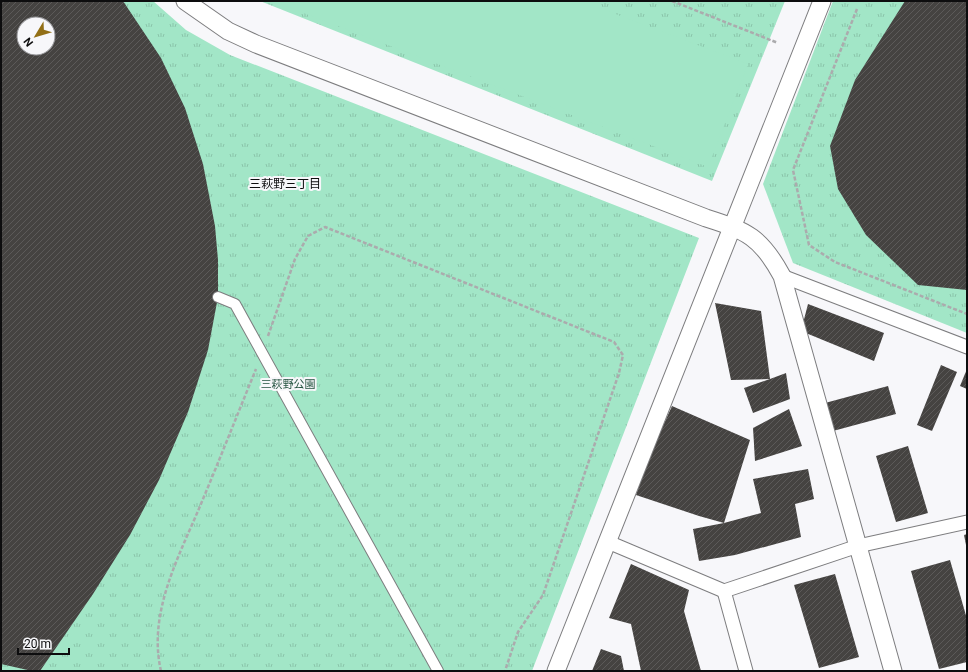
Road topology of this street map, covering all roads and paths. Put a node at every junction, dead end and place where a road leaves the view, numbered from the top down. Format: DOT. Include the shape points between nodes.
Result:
graph roads {
  1 [pos="185,1"];
  2 [pos="672,1"];
  3 [pos="822,1"];
  4 [pos="857,9"];
  5 [pos="778,43"];
  6 [pos="734,227"];
  7 [pos="782,276"];
  8 [pos="218,297"];
  9 [pos="967,314"];
  10 [pos="967,347"];
  11 [pos="262,353"];
  12 [pos="967,522"];
  13 [pos="608,542"];
  14 [pos="858,546"];
  15 [pos="724,591"];
  16 [pos="161,671"];
  17 [pos="438,671"];
  18 [pos="505,671"];
  19 [pos="556,671"];
  20 [pos="746,671"];
  21 [pos="893,671"];
  1 -- 6 [label="street" via="228,32 256,44"];
  2 -- 5 [label="path"];
  3 -- 6 [label="street"];
  4 -- 9 [label="path" via="793,170 809,245 835,262"];
  6 -- 7 [label="street" via="761,244"];
  6 -- 13 [label="street"];
  7 -- 10 [label="street"];
  7 -- 14 [label="street"];
  8 -- 11 [label="street" via="235,304"];
  11 -- 16 [label="path" via="169,579 159,623"];
  11 -- 17 [label="street"];
  11 -- 18 [label="path" via="295,259 308,236 324,227 614,342 623,355 619,373 543,595 518,632"];
  12 -- 14 [label="street"];
  13 -- 15 [label="street"];
  13 -- 19 [label="street"];
  14 -- 15 [label="street"];
  14 -- 21 [label="street"];
  15 -- 20 [label="street"];
}
